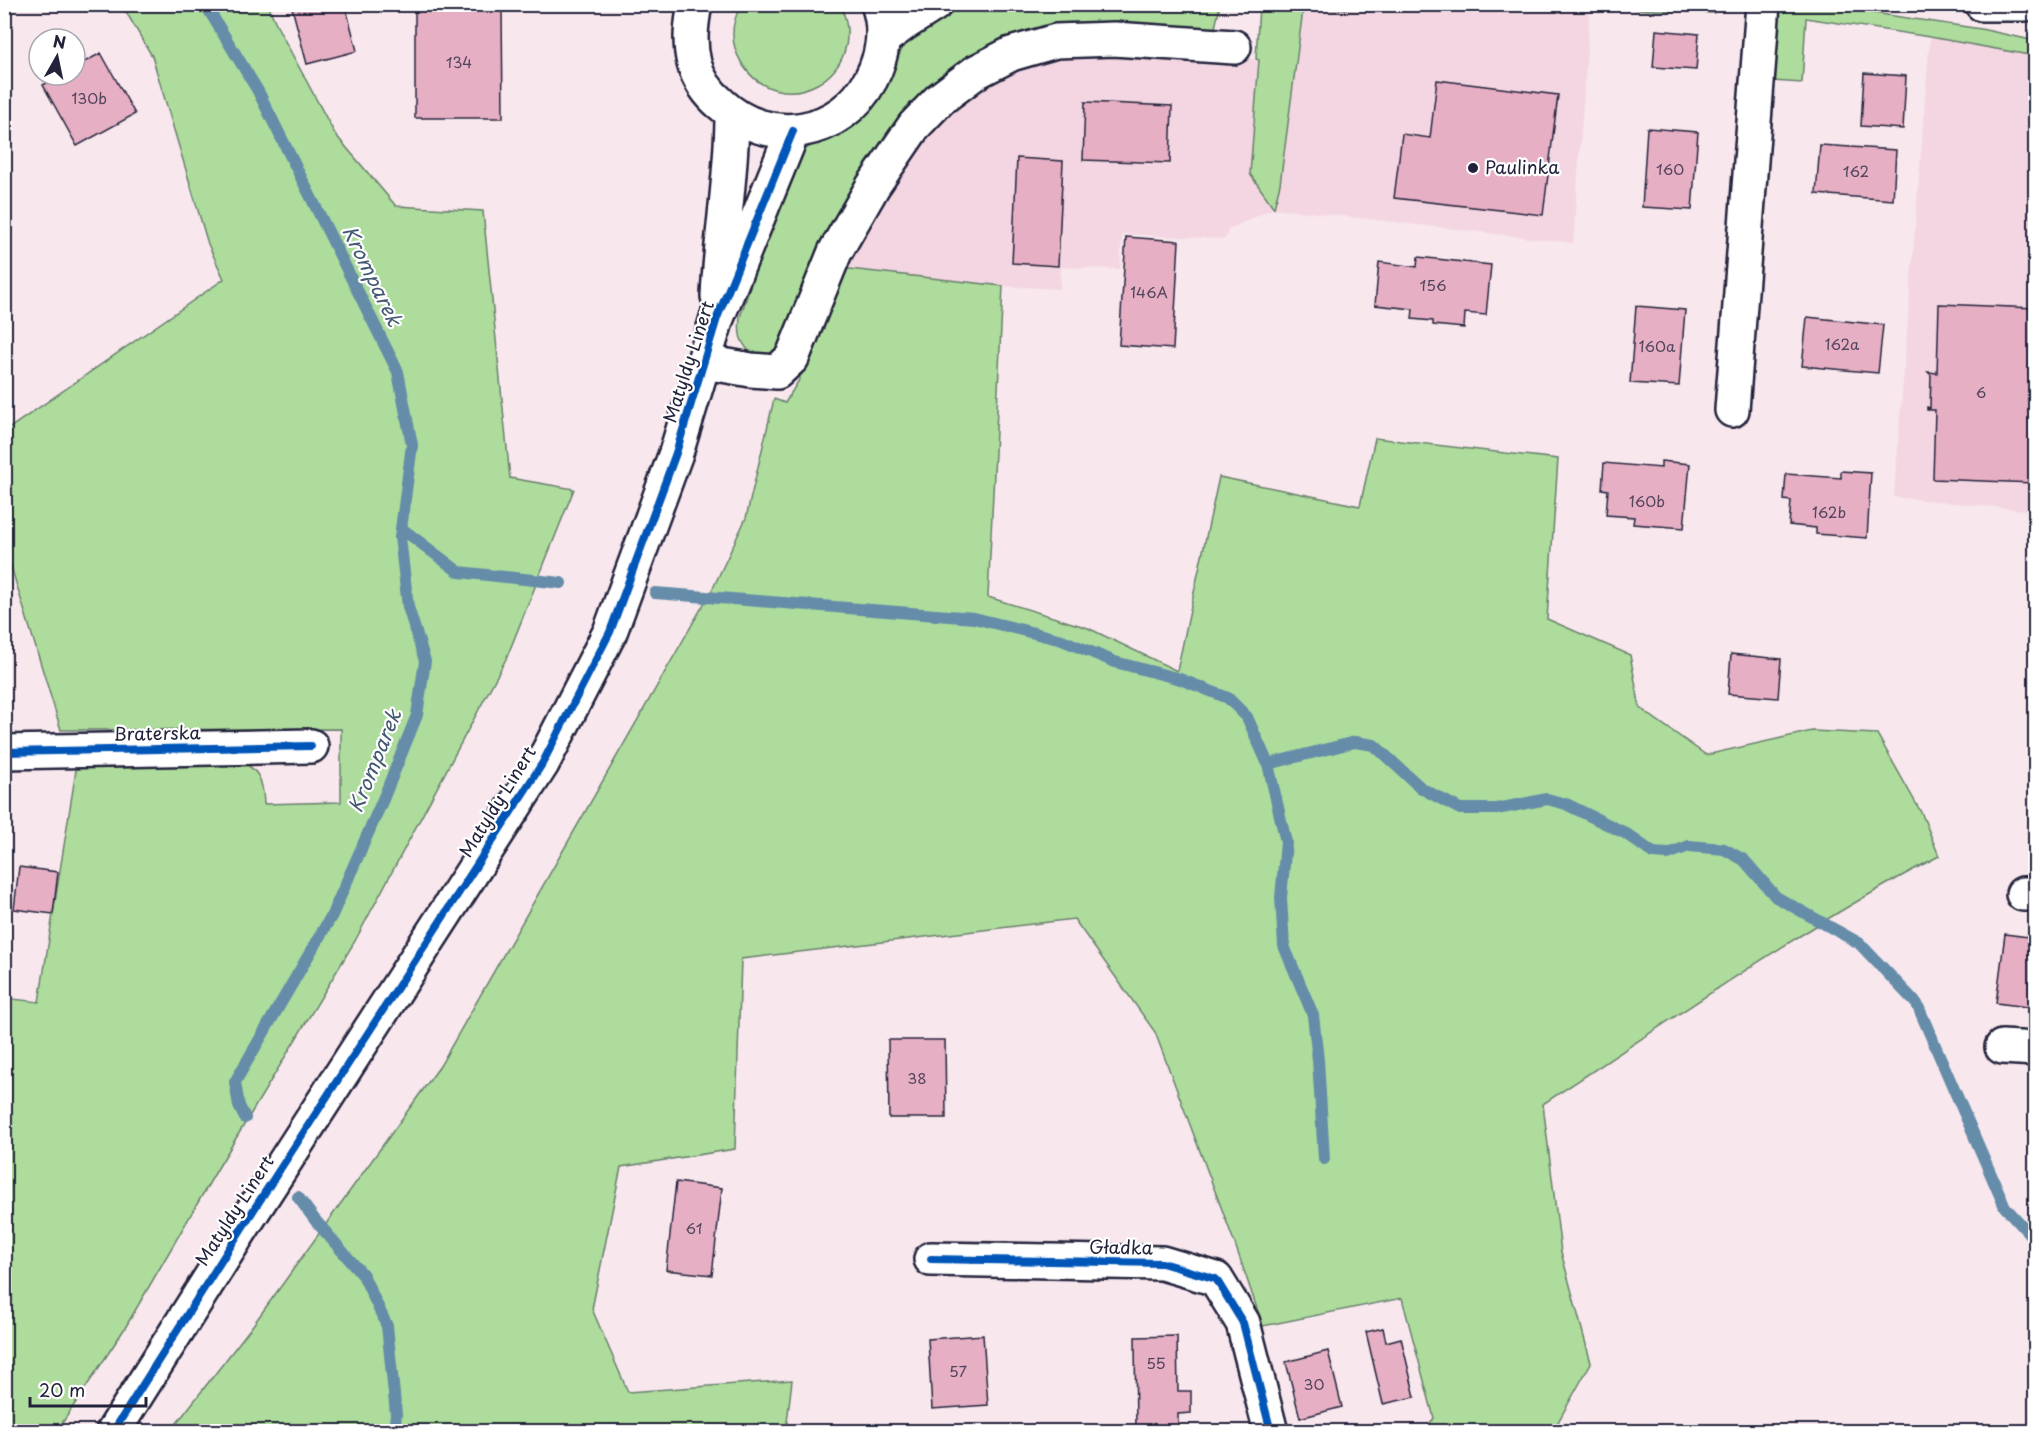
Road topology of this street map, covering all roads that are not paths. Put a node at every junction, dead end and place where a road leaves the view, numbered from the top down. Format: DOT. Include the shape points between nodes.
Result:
graph roads {
  1 [pos="694,4"];
  2 [pos="878,4"];
  3 [pos="935,4"];
  4 [pos="1763,4"];
  5 [pos="1982,4"];
  6 [pos="2026,4"];
  7 [pos="883,39"];
  8 [pos="1234,47"];
  9 [pos="732,115"];
  10 [pos="793,131"];
  11 [pos="717,318"];
  12 [pos="705,362"];
  13 [pos="1732,410"];
  14 [pos="310,746"];
  15 [pos="4,752"];
  16 [pos="2002,1047"];
  17 [pos="2036,1049"];
  18 [pos="931,1259"];
  19 [pos="113,1431"];
  20 [pos="1271,1431"];
  1 -- 9 [label="street" via="689,33 694,65 709,93"];
  2 -- 7 [label="street"];
  3 -- 7 [label="street"];
  4 -- 13 [label="street"];
  5 -- 6 [label="street"];
  7 -- 10 [label="street" via="878,67 864,92 845,112 820,125"];
  8 -- 12 [label="street" via="1114,39 1056,41 1011,54 976,72 940,99 914,126 873,186 835,252 792,358 777,372"];
  9 -- 10 [label="street" via="761,128"];
  9 -- 11 [label="street, Matyldy Linert"];
  10 -- 11 [label="street, Matyldy Linert"];
  11 -- 12 [label="street, Matyldy Linert"];
  12 -- 19 [label="street, Matyldy Linert" via="610,632 542,764"];
  14 -- 15 [label="street, Braterska"];
  16 -- 17 [label="street"];
  18 -- 20 [label="street, Gładka" via="1162,1263 1216,1279 1243,1323"];
}
